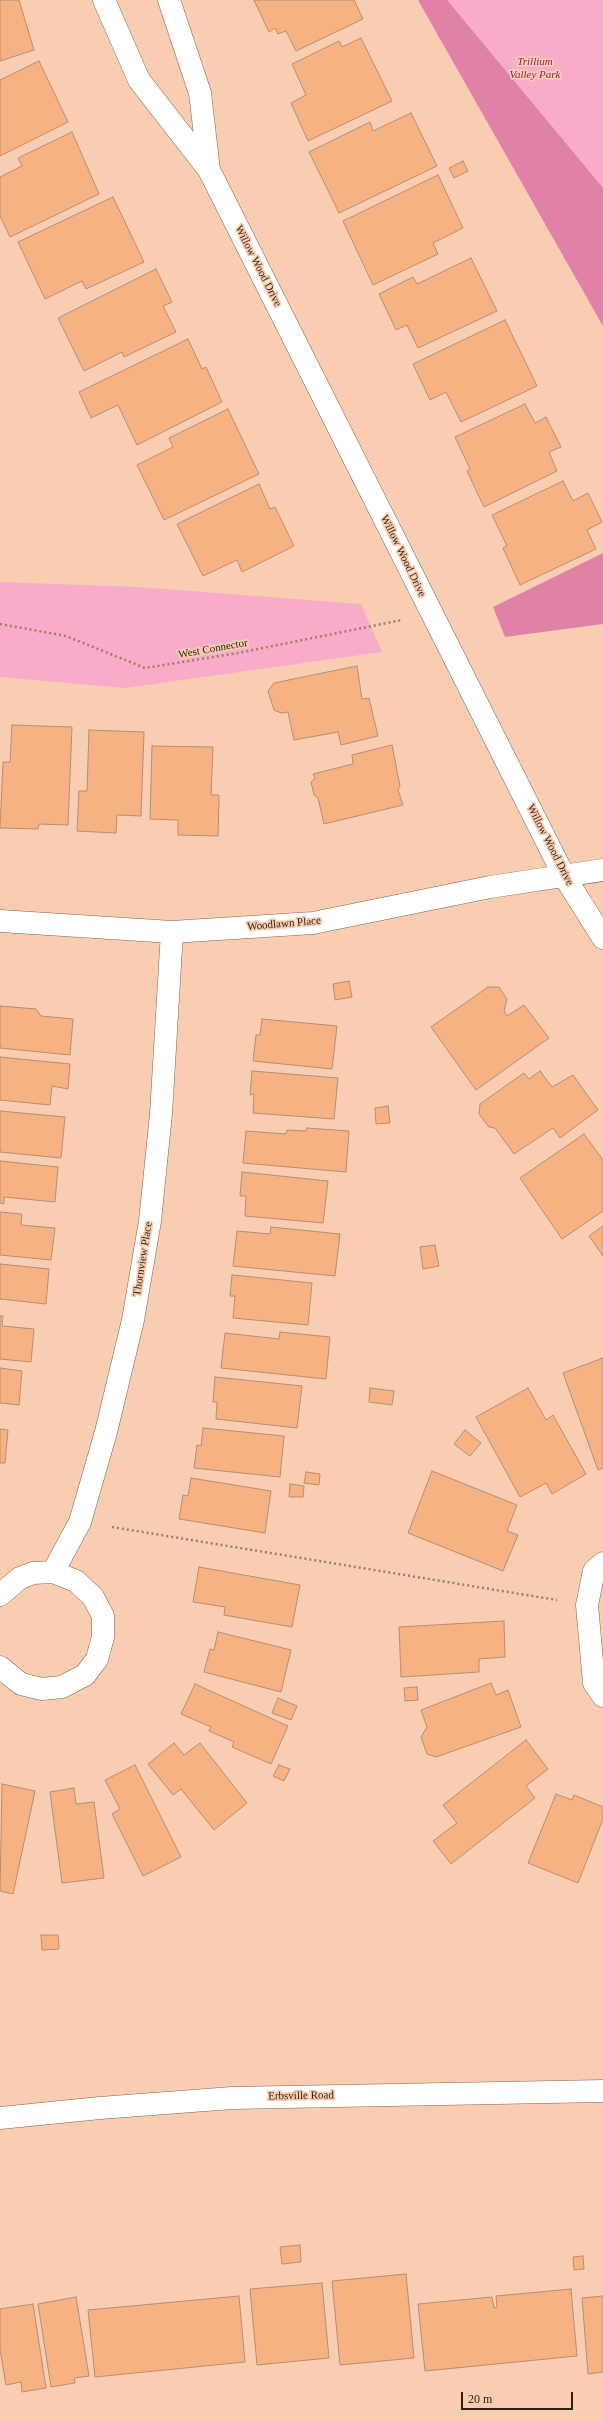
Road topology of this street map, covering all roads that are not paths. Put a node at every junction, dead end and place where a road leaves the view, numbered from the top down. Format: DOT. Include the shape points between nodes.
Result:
graph roads {
  1 [pos="104,0"];
  2 [pos="169,0"];
  3 [pos="209,170"];
  4 [pos="603,870"];
  5 [pos="564,876"];
  6 [pos="0,921"];
  7 [pos="172,932"];
  8 [pos="603,938"];
  9 [pos="603,1562"];
  10 [pos="53,1572"];
  11 [pos="0,1595"];
  12 [pos="0,1667"];
  13 [pos="603,1696"];
  14 [pos="603,2091"];
  15 [pos="0,2118"];
  1 -- 3 [label="street, Willow Wood Drive" via="139,80"];
  2 -- 3 [label="street, Willow Wood Drive" via="200,93"];
  3 -- 5 [label="street, Willow Wood Drive"];
  4 -- 5 [label="street, Woodlawn Place"];
  5 -- 7 [label="street, Woodlawn Place" via="490,887 313,923"];
  5 -- 8 [label="street, Willow Wood Drive"];
  6 -- 7 [label="street, Woodlawn Place"];
  7 -- 10 [label="street, Thornview Place" via="161,1114 150,1221 133,1320 106,1432 80,1522"];
  9 -- 13 [label="street" via="594,1571 586,1605 594,1684"];
  10 -- 11 [label="street" via="33,1573 20,1578"];
  10 -- 12 [label="street" via="76,1581 93,1596 103,1616 104,1637 97,1658 85,1675 62,1687 42,1689 21,1684"];
  14 -- 15 [label="street, Erbsville Road" via="232,2098"];
}
